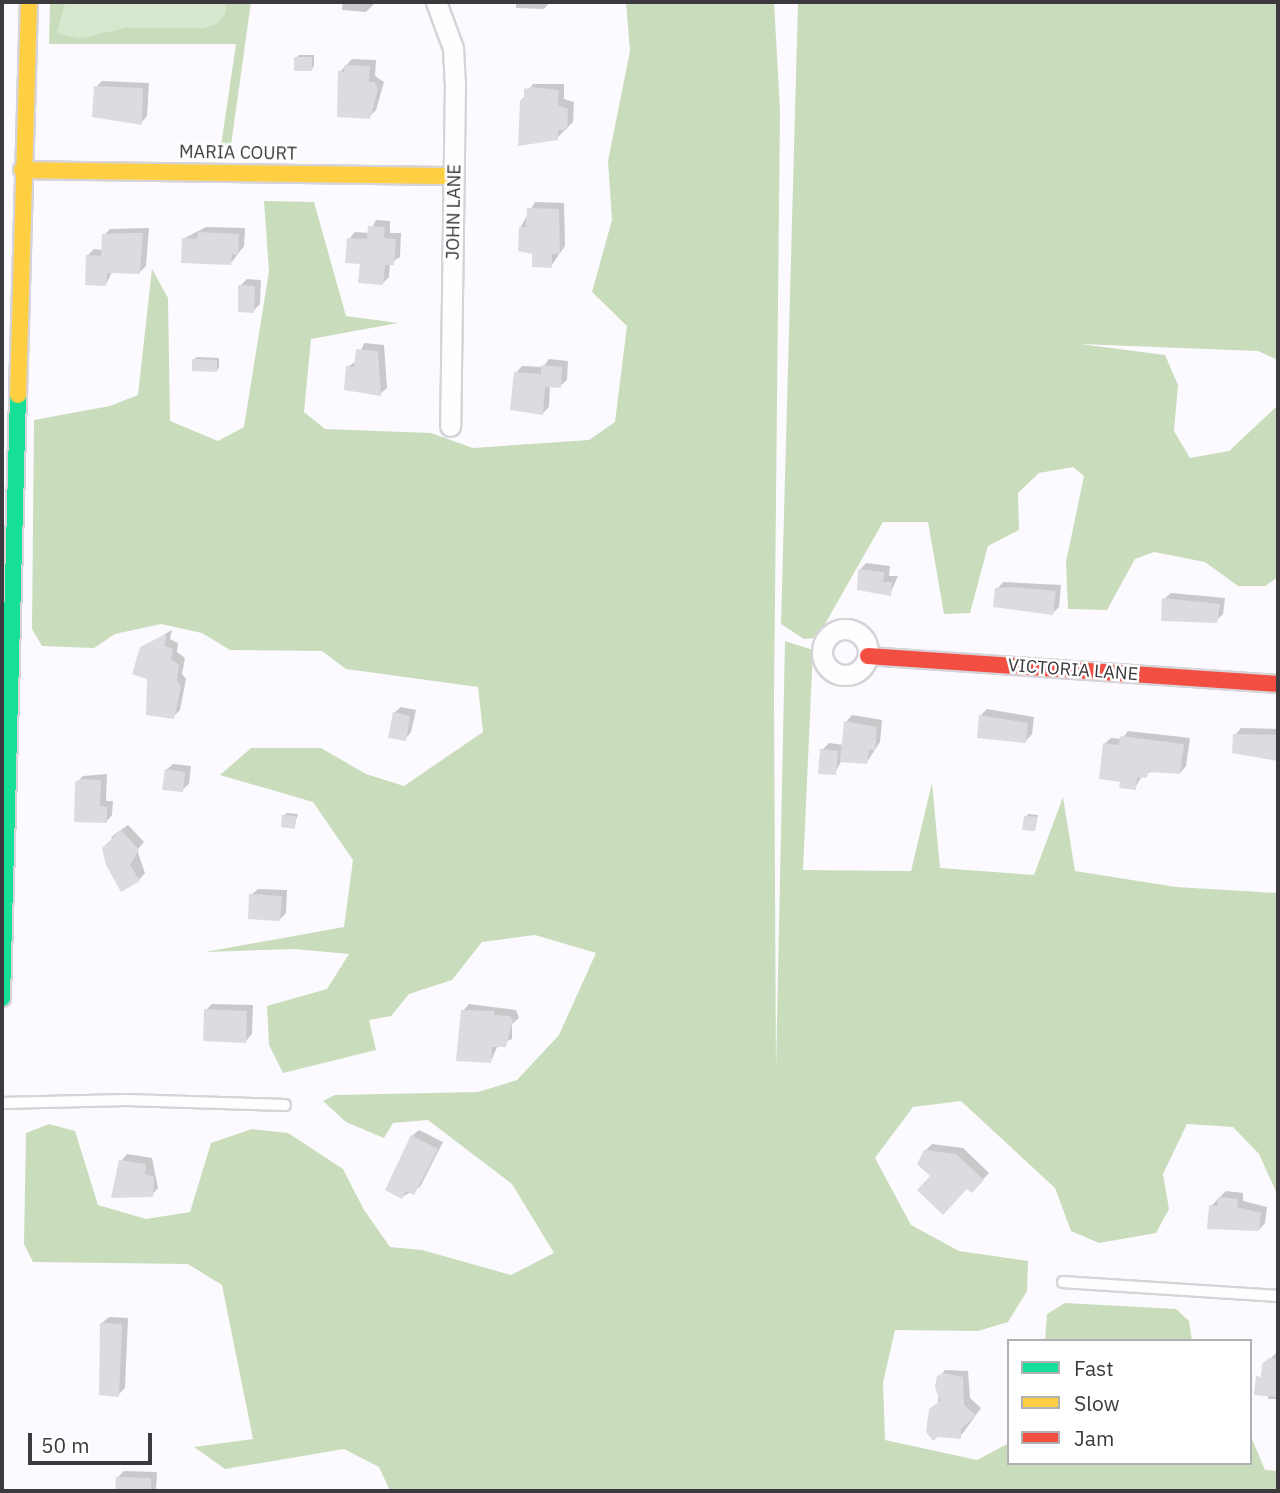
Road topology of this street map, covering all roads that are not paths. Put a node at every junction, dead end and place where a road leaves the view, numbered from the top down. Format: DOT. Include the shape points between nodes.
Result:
graph roads {
  1 [pos="29,2"];
  2 [pos="436,2"];
  3 [pos="22,170"];
  4 [pos="454,176"];
  5 [pos="450,426"];
  6 [pos="868,656"];
  7 [pos="1278,684"];
  8 [pos="2,998"];
  9 [pos="2,1104"];
  10 [pos="285,1105"];
  11 [pos="1063,1282"];
  12 [pos="1278,1296"];
  1 -- 3 [label="street"];
  2 -- 4 [label="street, JOHN LANE" via="453,48"];
  3 -- 4 [label="street, MARIA COURT"];
  3 -- 8 [label="street" via="14,326"];
  4 -- 5 [label="street, JOHN LANE"];
  6 -- 7 [label="street, VICTORIA LANE"];
  9 -- 10 [label="lane" via="126,1100"];
  11 -- 12 [label="lane"];
}
